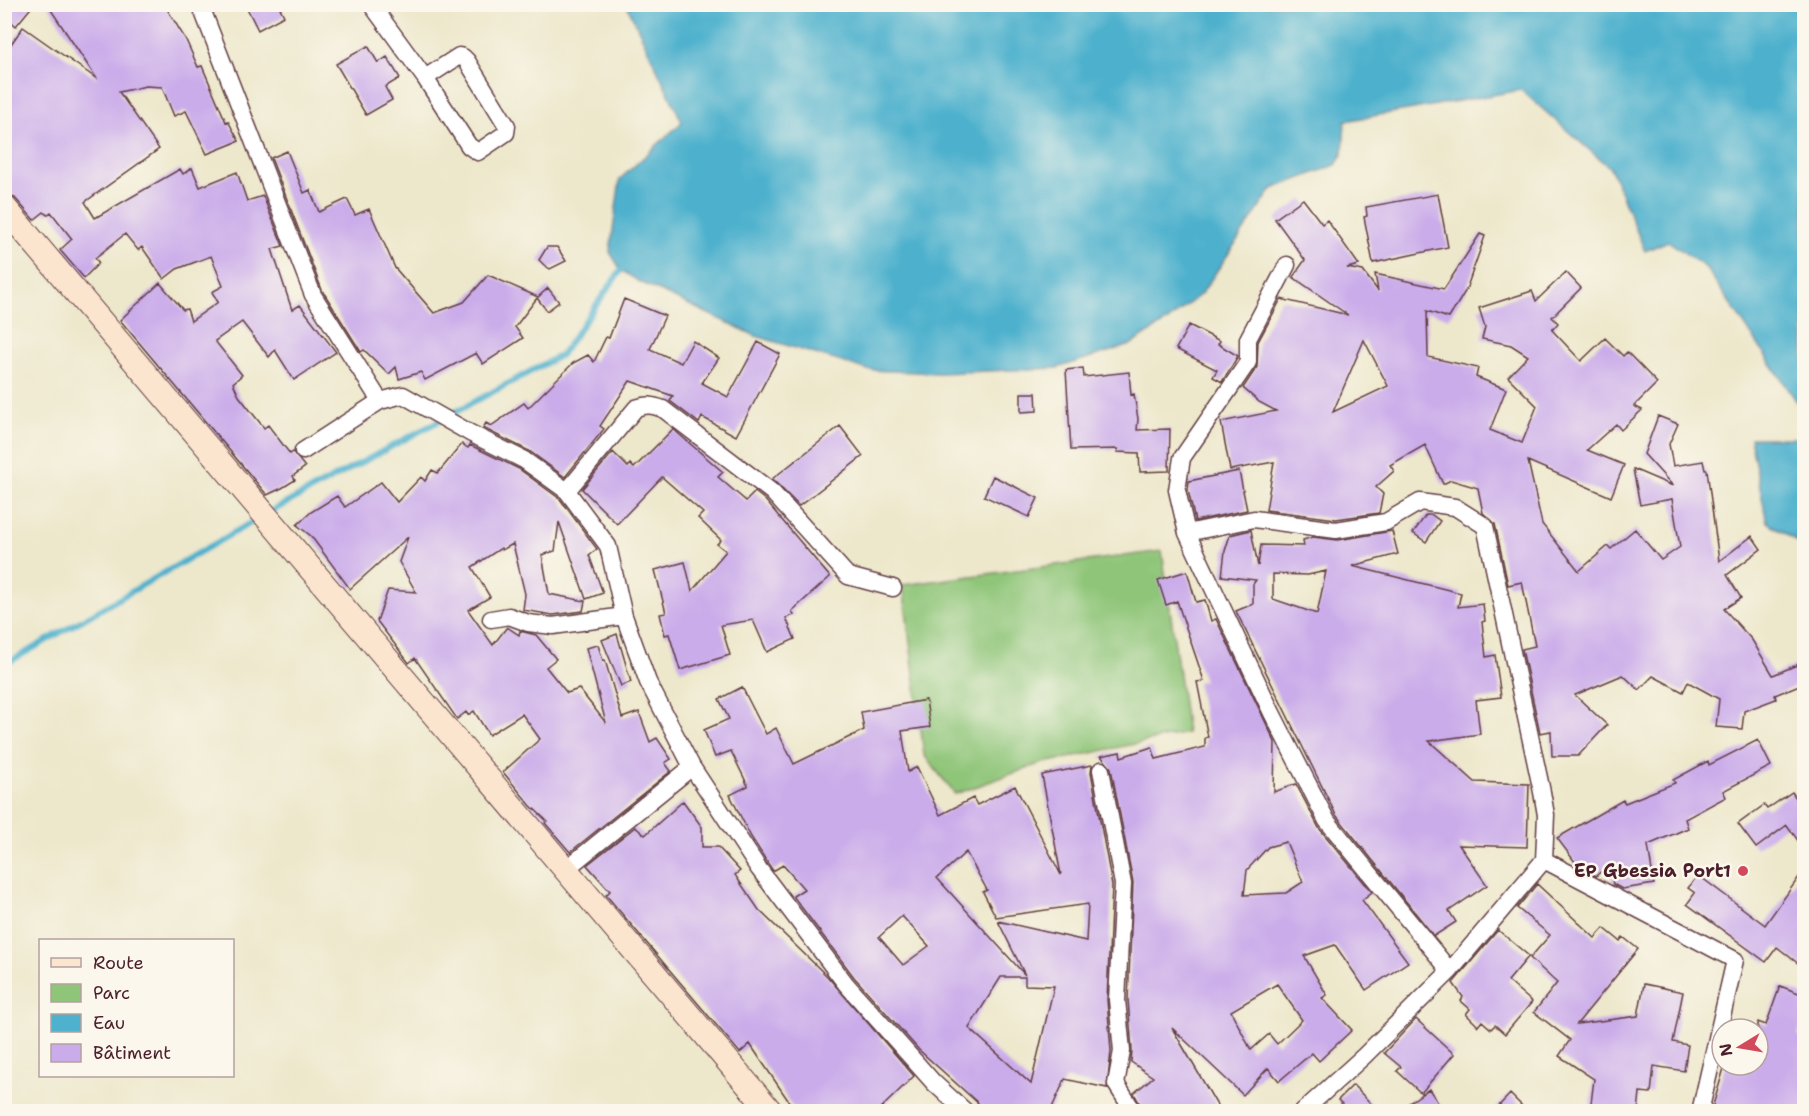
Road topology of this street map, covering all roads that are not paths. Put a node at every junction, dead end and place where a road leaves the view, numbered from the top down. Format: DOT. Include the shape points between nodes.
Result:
graph roads {
  1 [pos="200,4"];
  2 [pos="371,4"];
  3 [pos="425,78"];
  4 [pos="4,207"];
  5 [pos="1287,265"];
  6 [pos="380,401"];
  7 [pos="303,451"];
  8 [pos="567,492"];
  9 [pos="1187,533"];
  10 [pos="893,588"];
  11 [pos="624,616"];
  12 [pos="491,619"];
  13 [pos="692,767"];
  14 [pos="1101,770"];
  15 [pos="1544,860"];
  16 [pos="566,869"];
  17 [pos="1450,971"];
  18 [pos="771,1112"];
  19 [pos="966,1112"];
  20 [pos="1134,1112"];
  21 [pos="1302,1112"];
  22 [pos="1700,1112"];
  1 -- 6 [label="street" via="313,296"];
  2 -- 3 [label="street"];
  3 -- 3 [label="street" via="463,57 507,126 506,133 473,152"];
  4 -- 16 [label="street"];
  5 -- 9 [label="street" via="1248,339 1248,362 1182,458 1177,490"];
  6 -- 7 [label="street"];
  6 -- 8 [label="street" via="403,394 524,460"];
  8 -- 10 [label="street" via="636,408 653,405 772,492 848,576"];
  8 -- 11 [label="street" via="608,546"];
  9 -- 15 [label="street" via="1254,519 1336,530 1386,522 1420,502 1455,507 1485,526 1546,815"];
  9 -- 17 [label="street" via="1327,821"];
  11 -- 12 [label="street" via="553,626 509,616"];
  11 -- 13 [label="street" via="648,682"];
  13 -- 16 [label="street"];
  13 -- 19 [label="street" via="759,868 846,984 934,1083"];
  14 -- 20 [label="street" via="1123,884 1117,1000 1122,1051 1116,1084"];
  15 -- 17 [label="street"];
  15 -- 22 [label="street" via="1735,960"];
  16 -- 18 [label="street"];
  17 -- 21 [label="street"];
}
